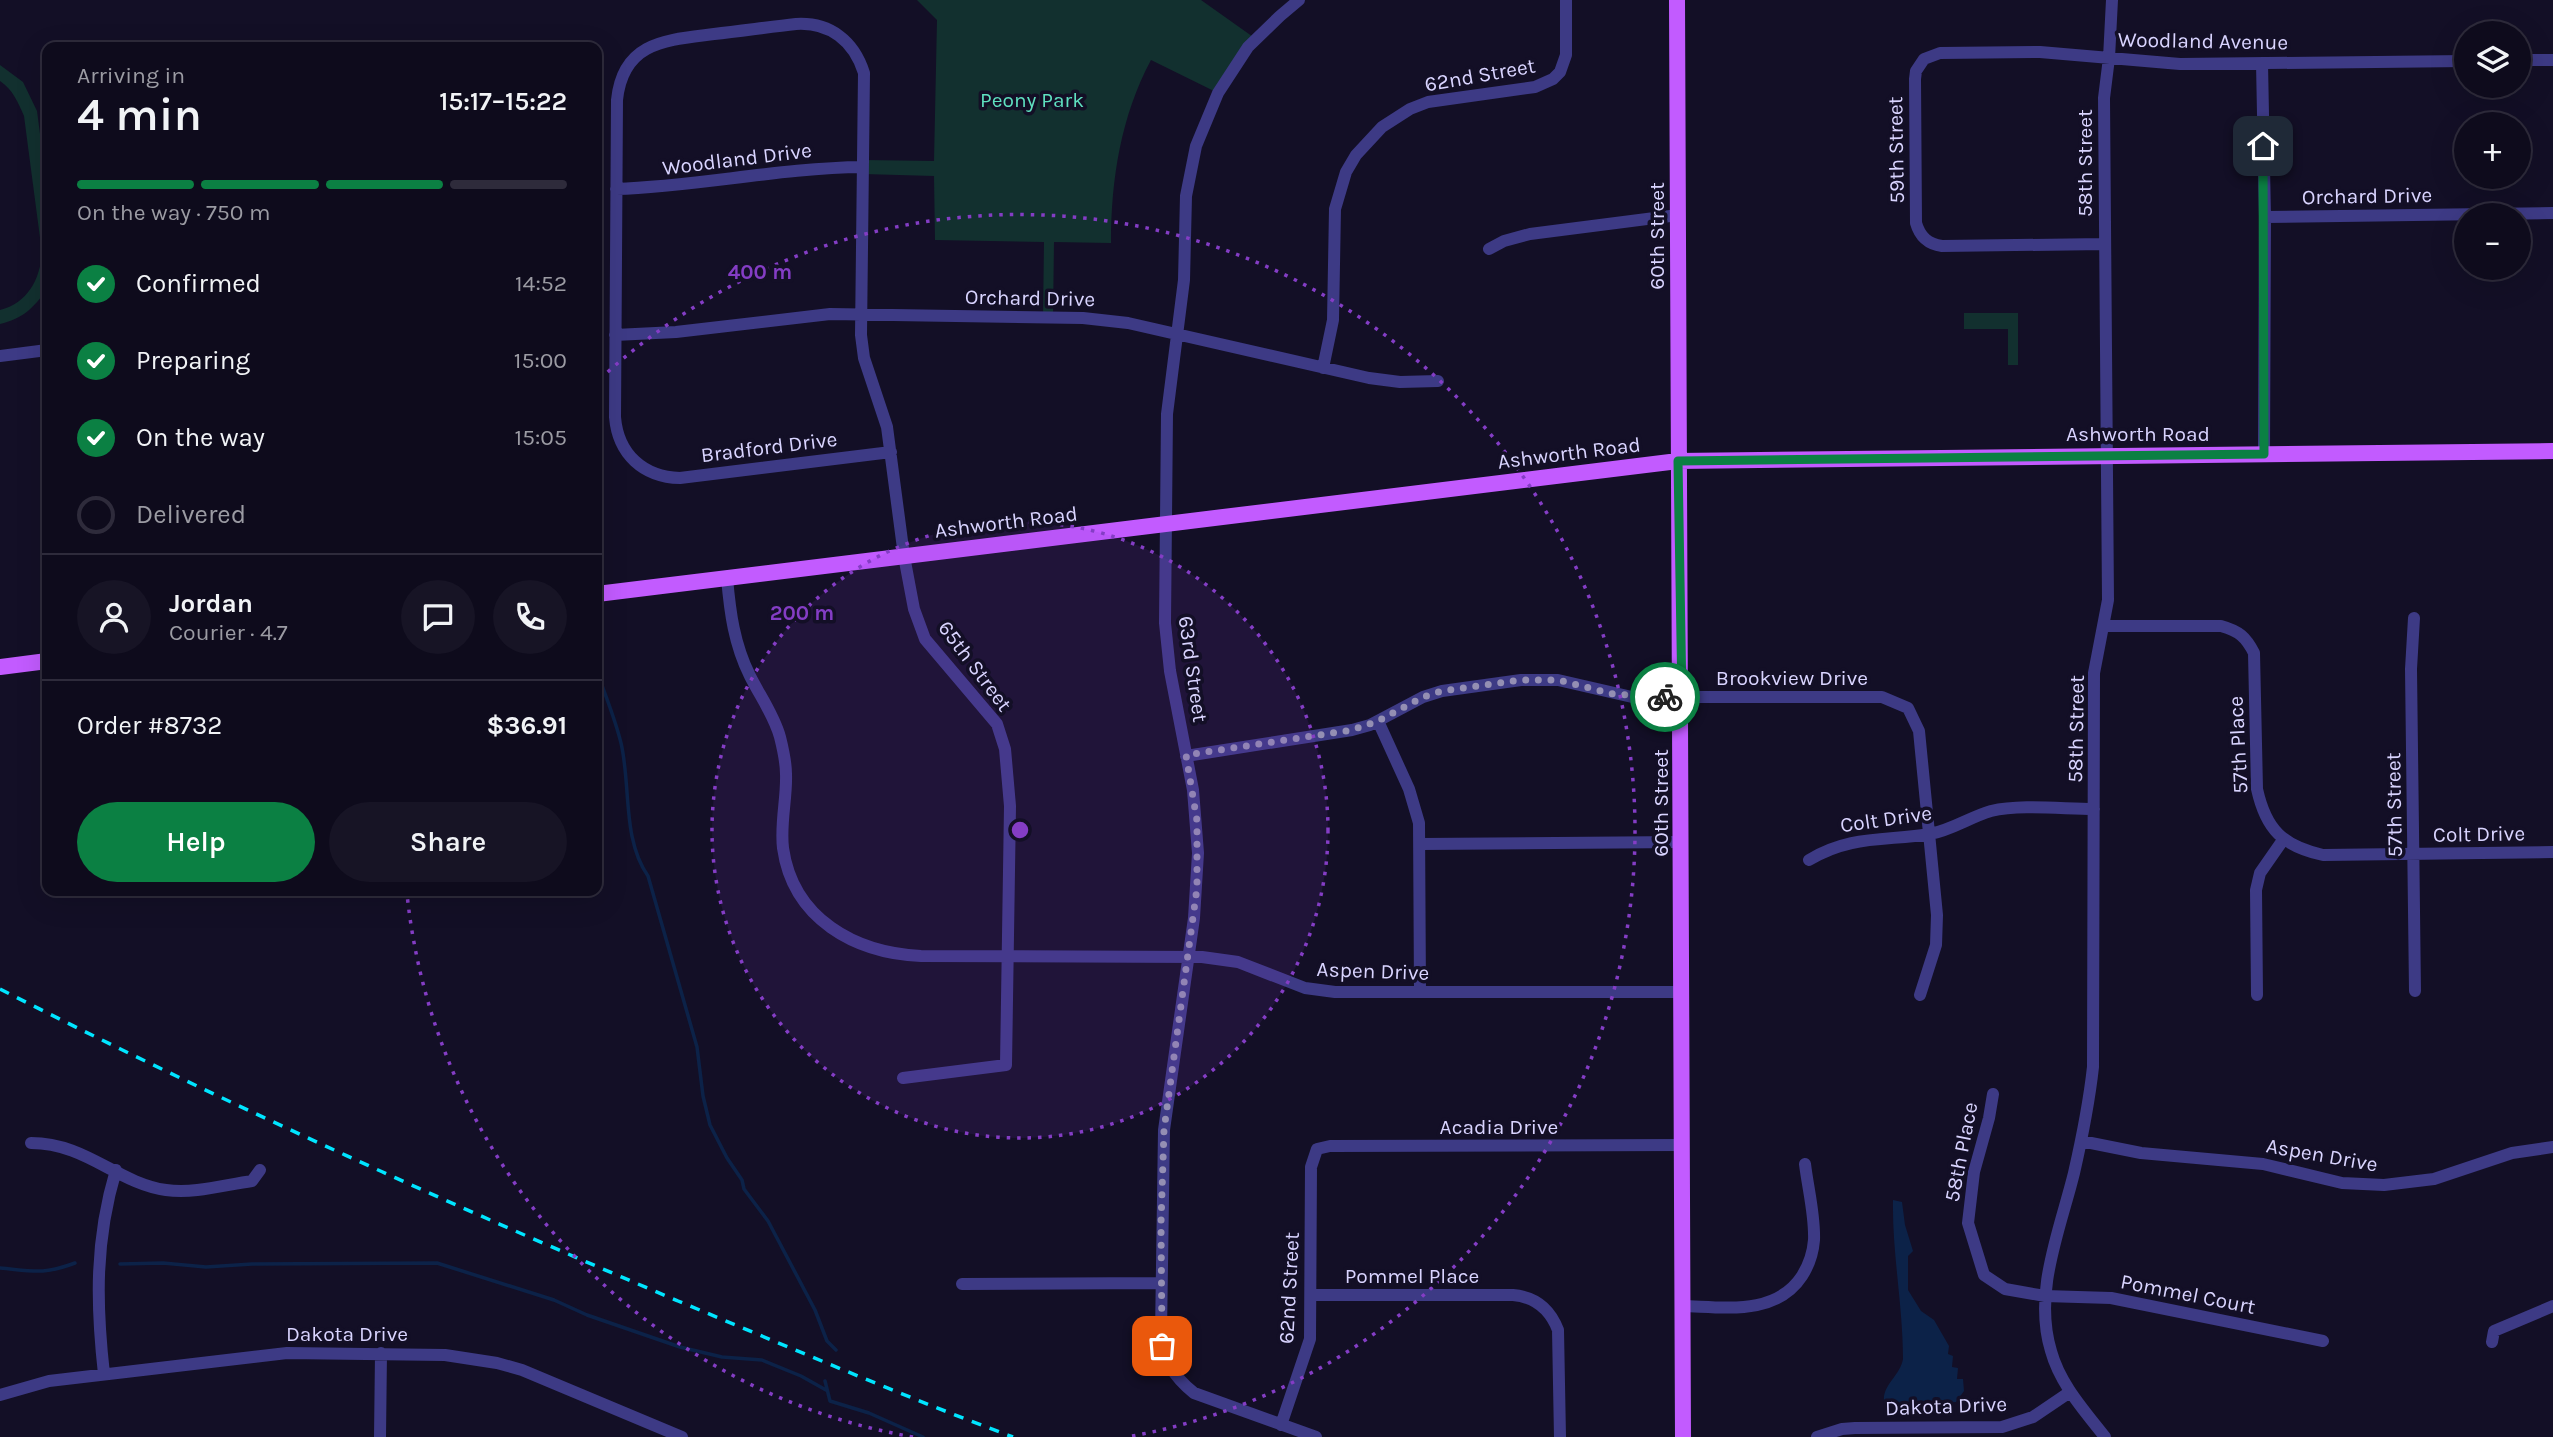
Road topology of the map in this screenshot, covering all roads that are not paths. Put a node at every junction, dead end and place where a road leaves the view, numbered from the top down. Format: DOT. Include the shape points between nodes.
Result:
graph roads {
  1 [pos="1299,0"];
  2 [pos="1566,0"];
  3 [pos="1678,0"];
  4 [pos="2112,0"];
  5 [pos="1940,53"];
  6 [pos="2109,58"];
  7 [pos="2531,60"];
  8 [pos="2553,60"];
  9 [pos="2454,61"];
  10 [pos="2262,63"];
  11 [pos="863,167"];
  12 [pos="616,189"];
  13 [pos="2553,213"];
  14 [pos="1678,215"];
  15 [pos="2265,217"];
  16 [pos="2105,244"];
  17 [pos="1489,249"];
  18 [pos="860,313"];
  19 [pos="1177,334"];
  20 [pos="615,335"];
  21 [pos="42,351"];
  22 [pos="0,356"];
  23 [pos="1323,368"];
  24 [pos="1438,382"];
  25 [pos="2553,451"];
  26 [pos="891,452"];
  27 [pos="2264,454"];
  28 [pos="2105,455"];
  29 [pos="1678,461"];
  30 [pos="1166,524"];
  31 [pos="904,556"];
  32 [pos="727,578"];
  33 [pos="602,593"];
  34 [pos="2414,618"];
  35 [pos="2104,626"];
  36 [pos="42,662"];
  37 [pos="0,667"];
  38 [pos="1682,698"];
  39 [pos="1378,721"];
  40 [pos="1186,755"];
  41 [pos="2094,809"];
  42 [pos="1930,834"];
  43 [pos="2283,840"];
  44 [pos="1682,842"];
  45 [pos="1421,844"];
  46 [pos="2553,852"];
  47 [pos="2414,854"];
  48 [pos="1810,860"];
  49 [pos="1008,956"];
  50 [pos="1188,957"];
  51 [pos="2415,991"];
  52 [pos="1420,992"];
  53 [pos="1682,992"];
  54 [pos="1920,995"];
  55 [pos="2257,995"];
  56 [pos="903,1078"];
  57 [pos="1993,1094"];
  58 [pos="2081,1141"];
  59 [pos="31,1143"];
  60 [pos="1682,1145"];
  61 [pos="2553,1147"];
  62 [pos="1317,1149"];
  63 [pos="1805,1164"];
  64 [pos="116,1170"];
  65 [pos="260,1170"];
  66 [pos="1161,1283"];
  67 [pos="962,1284"];
  68 [pos="1311,1295"];
  69 [pos="2045,1296"];
  70 [pos="1683,1306"];
  71 [pos="2553,1306"];
  72 [pos="2323,1341"];
  73 [pos="2493,1342"];
  74 [pos="381,1353"];
  75 [pos="104,1374"];
  76 [pos="2070,1392"];
  77 [pos="0,1395"];
  78 [pos="1281,1425"];
  79 [pos="380,1437"];
  80 [pos="682,1437"];
  81 [pos="1316,1437"];
  82 [pos="1560,1437"];
  83 [pos="1683,1437"];
  84 [pos="1817,1437"];
  85 [pos="2105,1437"];
  1 -- 19 [label="street, 63rd Street" via="1262,32 1233,68 1204,122 1186,196"];
  2 -- 23 [label="street, 62nd Street" via="1566,55 1553,79 1535,87 1427,102 1382,127 1356,155 1335,209 1333,320"];
  3 -- 14 [label="main road, 60th Street"];
  4 -- 6 [label="street, 58th Street"];
  5 -- 6 [label="street, Woodland Avenue" via="2040,52"];
  5 -- 16 [label="street, 59th Street" via="1924,59 1915,79 1917,229 1927,241 1942,246"];
  6 -- 10 [label="street, Woodland Avenue" via="2180,64"];
  6 -- 16 [label="street, 58th Street" via="2104,97"];
  7 -- 8 [label="street"];
  9 -- 10 [label="street, Woodland Avenue"];
  10 -- 15 [label="street"];
  11 -- 12 [label="street, Woodland Drive"];
  11 -- 12 [label="street, 65th Street" via="860,62 837,34 815,24 796,24 670,40 635,57 618,88"];
  11 -- 18 [label="street, 65th Street"];
  12 -- 20 [label="street"];
  13 -- 15 [label="street, Orchard Drive"];
  14 -- 17 [label="street" via="1517,236"];
  14 -- 29 [label="main road, 60th Street"];
  15 -- 27 [label="street"];
  16 -- 28 [label="street, 58th Street"];
  18 -- 19 [label="street, Orchard Drive" via="1083,317"];
  18 -- 20 [label="street, Orchard Drive"];
  18 -- 26 [label="street, 65th Street" via="864,358"];
  19 -- 23 [label="street, Orchard Drive"];
  19 -- 30 [label="street, 63rd Street" via="1167,414"];
  20 -- 26 [label="street, Bradford Drive" via="616,429 626,452 653,473 680,478"];
  21 -- 22 [label="street"];
  23 -- 24 [label="street, Orchard Drive" via="1386,381"];
  25 -- 27 [label="main road, Ashworth Road"];
  26 -- 31 [label="street, 65th Street"];
  27 -- 28 [label="main road, Ashworth Road"];
  28 -- 29 [label="main road, Ashworth Road"];
  28 -- 35 [label="street, 58th Street" via="2108,600"];
  29 -- 30 [label="main road, Ashworth Road"];
  29 -- 38 [label="main road, 60th Street"];
  30 -- 31 [label="main road, Ashworth Road"];
  30 -- 40 [label="street, 63rd Street" via="1166,649"];
  31 -- 32 [label="main road, Ashworth Road"];
  31 -- 49 [label="street, 65th Street" via="925,639 997,724 1005,749 1010,806"];
  32 -- 33 [label="main road, Ashworth Road"];
  32 -- 49 [label="street, Aspen Drive" via="735,639 777,727 783,750 787,775 783,849 794,882 810,908 824,923 860,945 892,954"];
  34 -- 47 [label="street, 57th Street"];
  35 -- 41 [label="street, 58th Street" via="2094,673"];
  35 -- 43 [label="street, 57th Place" via="2221,626 2238,631 2254,653 2261,809"];
  36 -- 37 [label="main road"];
  38 -- 39 [label="street, Brookview Drive" via="1632,697 1558,680 1521,680 1442,691"];
  38 -- 42 [label="street, Brookview Drive" via="1882,697 1908,708 1919,731"];
  38 -- 44 [label="main road, 60th Street"];
  39 -- 40 [label="street, Brookview Drive" via="1352,730"];
  39 -- 45 [label="street" via="1415,804"];
  40 -- 50 [label="street, 63rd Street" via="1198,853"];
  41 -- 42 [label="street, Colt Drive" via="1993,811"];
  41 -- 58 [label="street, 58th Street" via="2094,1054"];
  42 -- 48 [label="street, Colt Drive" via="1845,843"];
  42 -- 54 [label="street" via="1936,945"];
  43 -- 47 [label="street, Colt Drive" via="2323,855"];
  43 -- 55 [label="street" via="2260,873 2256,890"];
  44 -- 45 [label="street"];
  44 -- 53 [label="main road, 60th Street"];
  45 -- 52 [label="street"];
  46 -- 47 [label="street, Colt Drive"];
  47 -- 51 [label="street, 57th Street"];
  49 -- 50 [label="street, Aspen Drive"];
  49 -- 56 [label="street, 65th Street" via="1006,1065"];
  50 -- 52 [label="street, Aspen Drive" via="1238,962 1305,988"];
  50 -- 66 [label="street, 63rd Street" via="1164,1130"];
  52 -- 53 [label="street, Aspen Drive"];
  53 -- 60 [label="main road, 60th Street"];
  57 -- 69 [label="street, 58th Place" via="1970,1193 1968,1223 1974,1249 1983,1275 2005,1289"];
  58 -- 61 [label="street, Aspen Drive" via="2384,1185 2434,1179 2512,1153"];
  58 -- 69 [label="street, 58th Street"];
  59 -- 64 [label="street" via="70,1148"];
  60 -- 62 [label="street, Acadia Drive"];
  60 -- 70 [label="main road, 60th Street"];
  62 -- 68 [label="street, 62nd Street" via="1311,1167"];
  63 -- 70 [label="street" via="1814,1241 1800,1279 1781,1297 1756,1306"];
  64 -- 65 [label="street" via="153,1187 181,1191 251,1181"];
  64 -- 75 [label="street" via="97,1279"];
  66 -- 67 [label="street"];
  66 -- 78 [label="street, 63rd Street" via="1161,1334 1174,1374 1194,1393"];
  68 -- 78 [label="street, 62nd Street" via="1310,1339"];
  68 -- 82 [label="street, Pommel Place" via="1513,1295 1540,1303 1558,1330"];
  69 -- 72 [label="street, Pommel Court" via="2111,1298"];
  69 -- 76 [label="street, 58th Street" via="2051,1352"];
  70 -- 83 [label="main road, 60th Street"];
  71 -- 73 [label="street" via="2494,1331"];
  74 -- 75 [label="street, Dakota Drive" via="287,1353"];
  74 -- 79 [label="street"];
  74 -- 80 [label="street, Dakota Drive" via="446,1354 497,1363"];
  75 -- 77 [label="street, Dakota Drive" via="40,1382"];
  76 -- 84 [label="street, Dakota Drive" via="2034,1417 2002,1427 1855,1428"];
  76 -- 85 [label="street, 58th Street"];
  78 -- 81 [label="street"];
}
